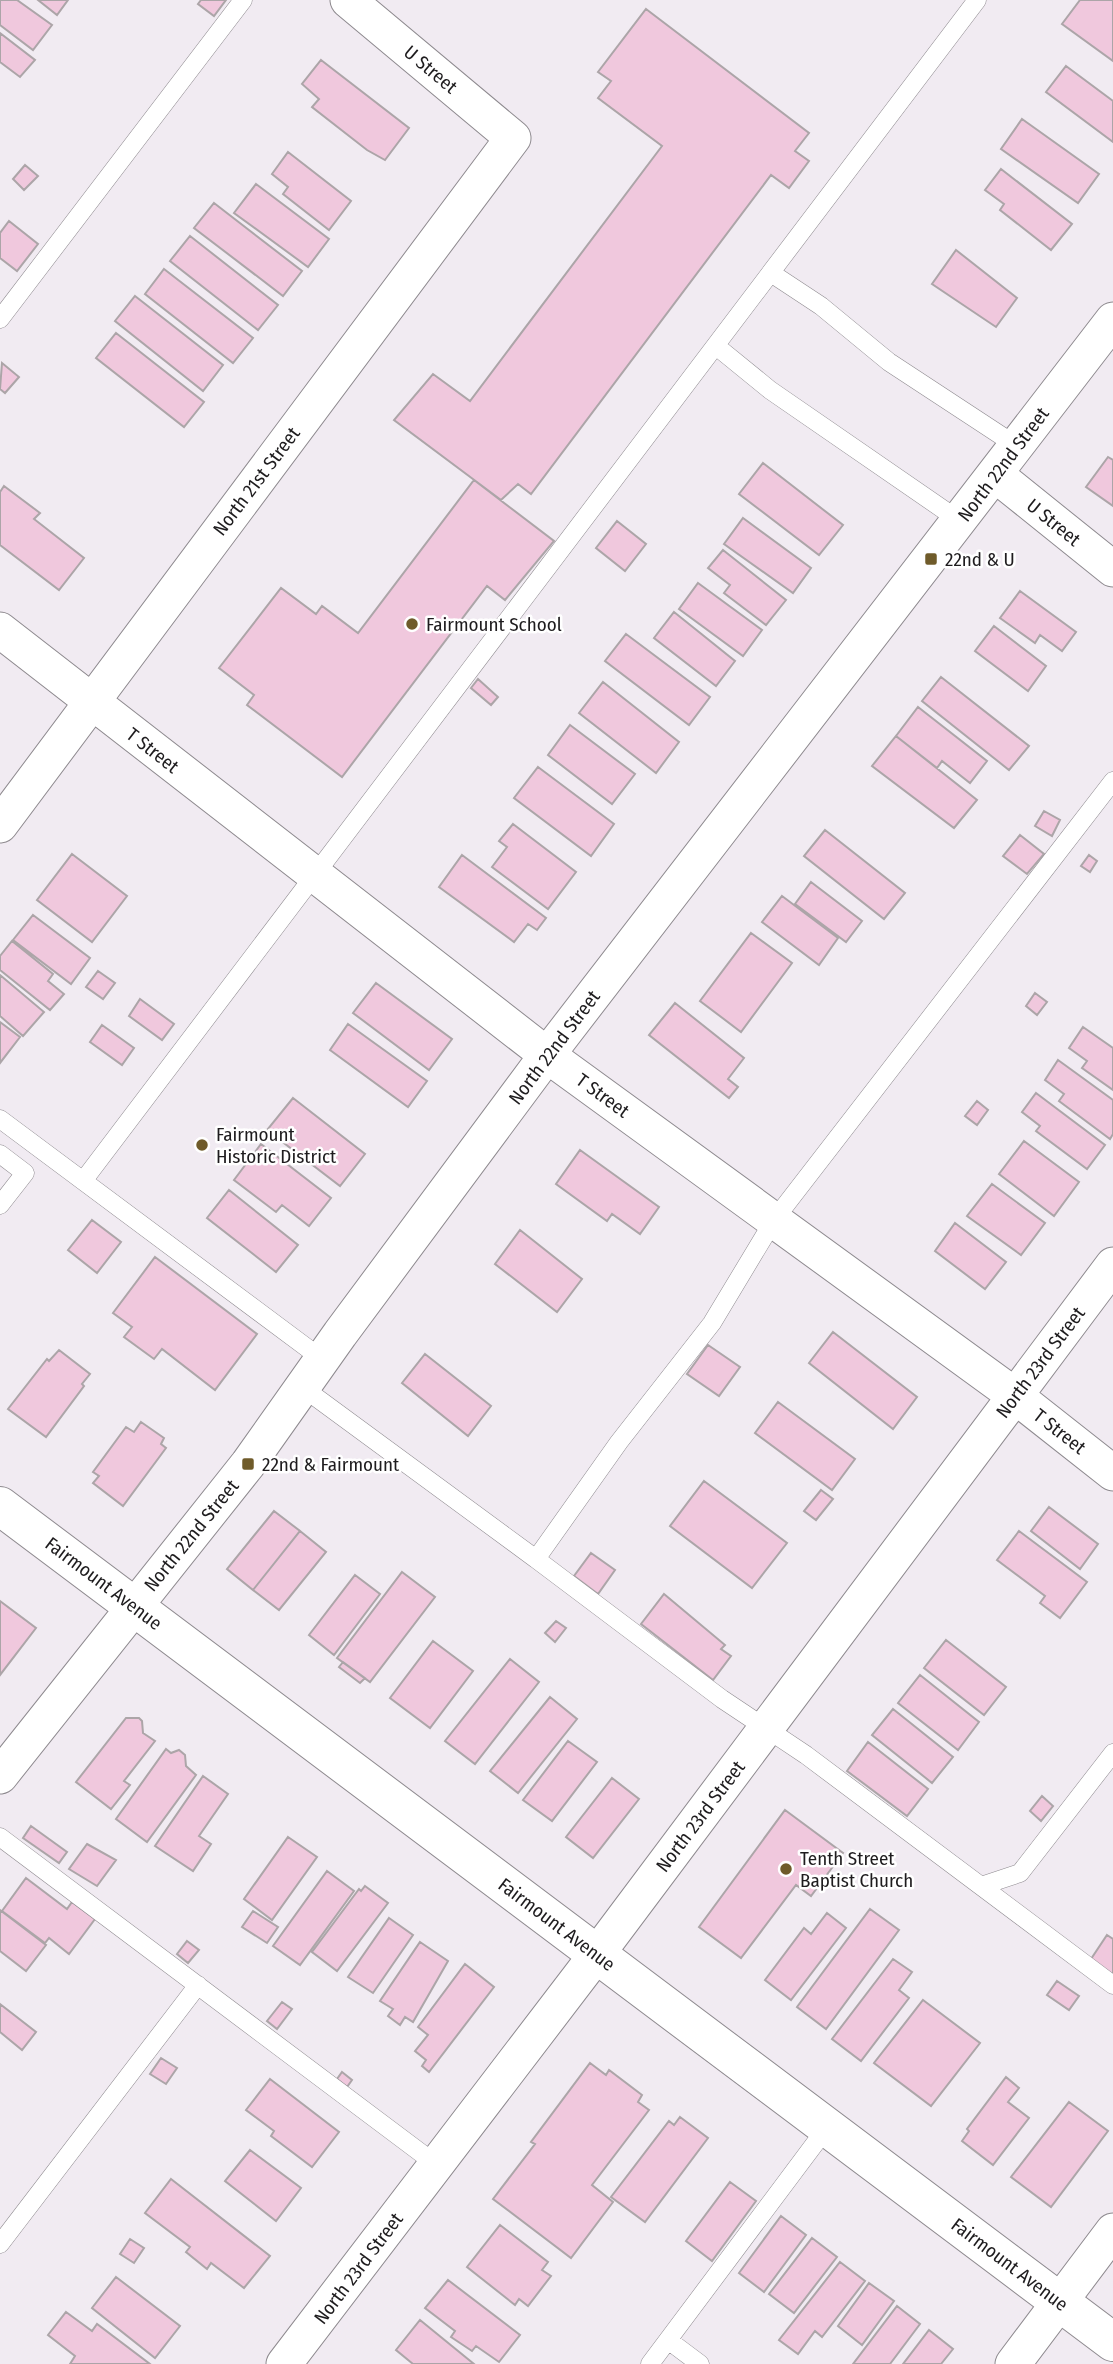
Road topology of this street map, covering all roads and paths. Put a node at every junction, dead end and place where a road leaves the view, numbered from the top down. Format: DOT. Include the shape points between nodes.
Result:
graph roads {
  1 [pos="243,0"];
  2 [pos="348,0"];
  3 [pos="977,0"];
  4 [pos="513,138"];
  5 [pos="771,273"];
  6 [pos="0,318"];
  7 [pos="1113,320"];
  8 [pos="716,346"];
  9 [pos="1017,446"];
  10 [pos="996,475"];
  11 [pos="960,521"];
  12 [pos="1113,569"];
  13 [pos="0,630"];
  14 [pos="91,702"];
  15 [pos="1113,781"];
  16 [pos="0,825"];
  17 [pos="317,876"];
  18 [pos="547,1055"];
  19 [pos="0,1119"];
  20 [pos="0,1154"];
  21 [pos="83,1181"];
  22 [pos="0,1205"];
  23 [pos="774,1220"];
  24 [pos="1113,1265"];
  25 [pos="322,1359"];
  26 [pos="302,1387"];
  27 [pos="1014,1395"];
  28 [pos="1113,1473"];
  29 [pos="0,1506"];
  30 [pos="536,1559"];
  31 [pos="135,1606"];
  32 [pos="767,1726"];
  33 [pos="1113,1753"];
  34 [pos="0,1776"];
  35 [pos="0,1837"];
  36 [pos="981,1886"];
  37 [pos="597,1954"];
  38 [pos="198,1985"];
  39 [pos="1113,1985"];
  40 [pos="828,2126"];
  41 [pos="437,2165"];
  42 [pos="1113,2231"];
  43 [pos="0,2244"];
  44 [pos="1059,2301"];
  45 [pos="667,2340"];
  46 [pos="1113,2343"];
  47 [pos="284,2364"];
  48 [pos="650,2364"];
  49 [pos="700,2364"];
  50 [pos="1013,2364"];
  1 -- 6 [label="lane"];
  2 -- 4 [label="street, U Street"];
  3 -- 5 [label="lane"];
  4 -- 14 [label="street, North 21st Street"];
  5 -- 8 [label="lane"];
  5 -- 9 [label="lane" via="821,306 889,362"];
  7 -- 9 [label="street, North 22nd Street"];
  8 -- 11 [label="lane" via="770,390"];
  8 -- 17 [label="lane"];
  9 -- 10 [label="street, North 22nd Street"];
  10 -- 11 [label="street, North 22nd Street"];
  10 -- 12 [label="street, U Street"];
  11 -- 18 [label="street, North 22nd Street"];
  13 -- 14 [label="street, T Street"];
  14 -- 16 [label="street, North 21st Street"];
  14 -- 17 [label="street, T Street"];
  15 -- 23 [label="lane"];
  17 -- 18 [label="street, T Street"];
  17 -- 21 [label="lane"];
  18 -- 23 [label="street, T Street"];
  18 -- 25 [label="street, North 22nd Street"];
  19 -- 21 [label="lane"];
  20 -- 22 [label="lane" via="25,1173"];
  21 -- 25 [label="lane"];
  23 -- 27 [label="street, T Street"];
  23 -- 30 [label="lane" via="712,1323 619,1441"];
  24 -- 27 [label="street, North 23rd Street"];
  25 -- 26 [label="street, North 22nd Street"];
  26 -- 30 [label="lane"];
  26 -- 31 [label="street, North 22nd Street" via="248,1464"];
  27 -- 28 [label="street, T Street"];
  27 -- 32 [label="street, North 23rd Street"];
  29 -- 31 [label="main road, Fairmount Avenue"];
  30 -- 32 [label="lane" via="722,1699"];
  31 -- 34 [label="street, North 22nd Street"];
  31 -- 37 [label="main road, Fairmount Avenue"];
  32 -- 36 [label="lane"];
  32 -- 37 [label="street, North 23rd Street"];
  33 -- 36 [label="lane" via="1020,1873"];
  35 -- 38 [label="lane"];
  36 -- 39 [label="lane"];
  37 -- 40 [label="main road, Fairmount Avenue"];
  37 -- 41 [label="street, North 23rd Street"];
  38 -- 41 [label="lane"];
  38 -- 43 [label="lane"];
  40 -- 44 [label="main road, Fairmount Avenue"];
  40 -- 45 [label="lane"];
  41 -- 47 [label="street, North 23rd Street"];
  42 -- 44 [label="street"];
  44 -- 46 [label="main road, Fairmount Avenue"];
  44 -- 50 [label="street"];
  45 -- 48 [label="lane"];
  45 -- 49 [label="lane"];
}
